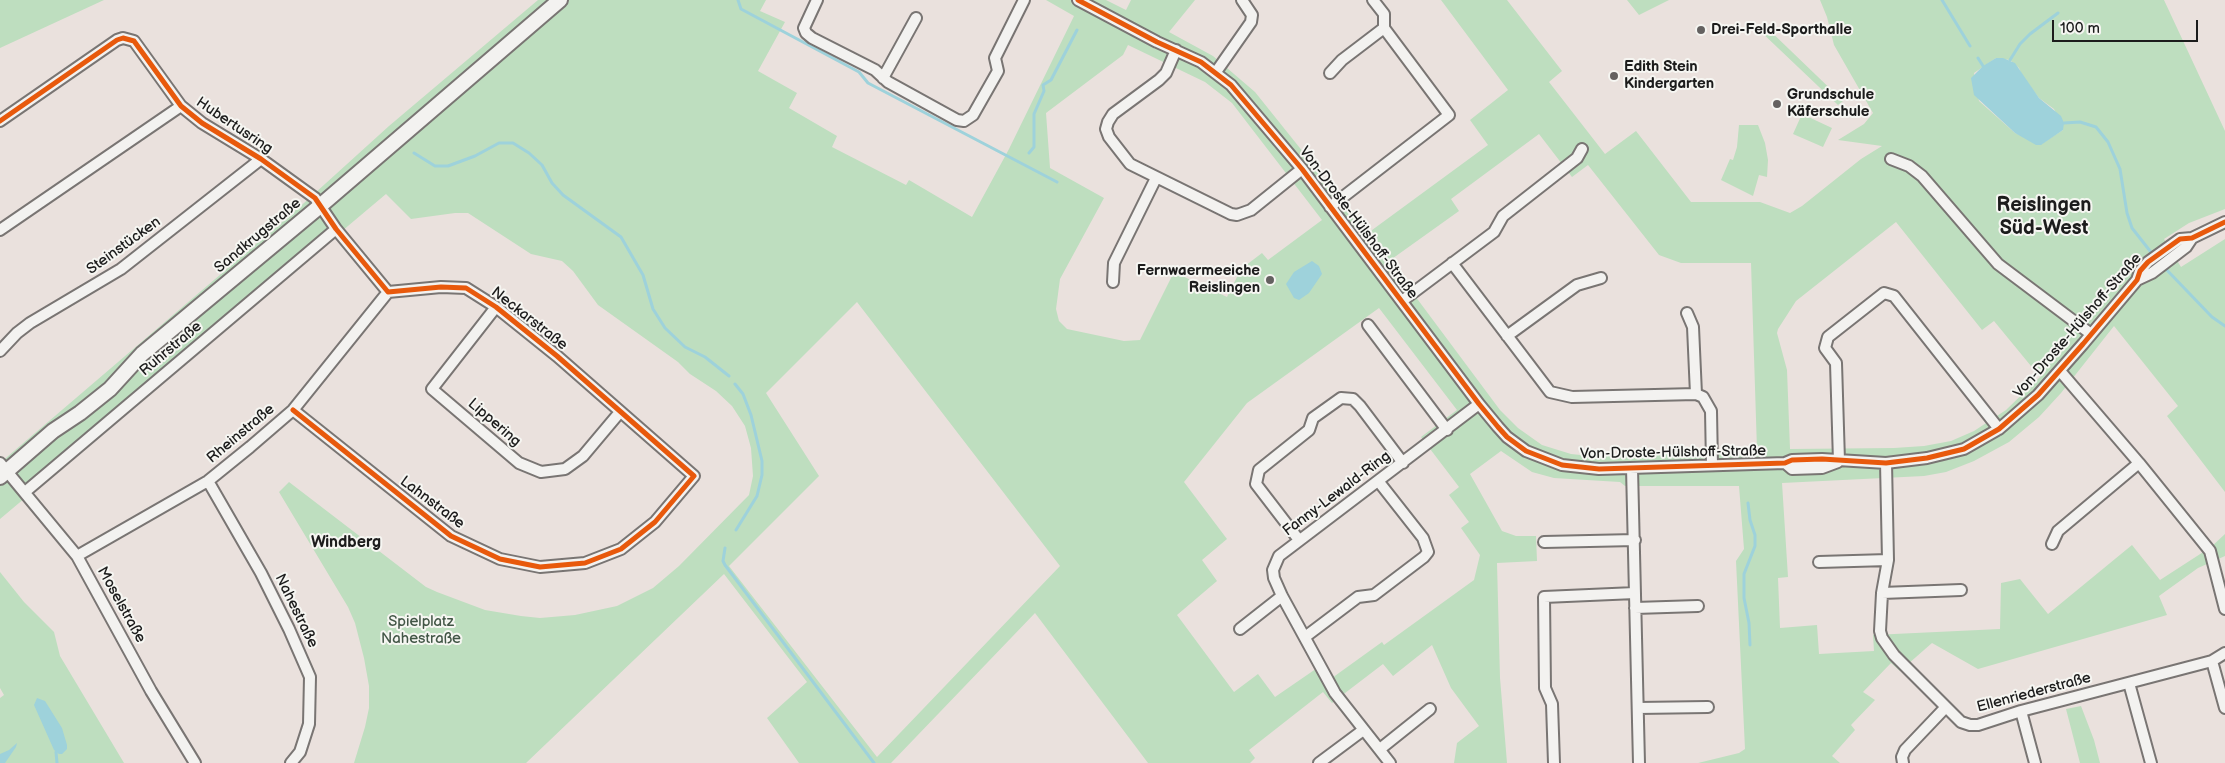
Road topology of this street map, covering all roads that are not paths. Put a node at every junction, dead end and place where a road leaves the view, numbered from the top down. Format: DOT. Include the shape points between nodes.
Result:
graph roads {
  1 [pos="560,0"];
  2 [pos="818,0"];
  3 [pos="1024,0"];
  4 [pos="1078,0"];
  5 [pos="1242,0"];
  6 [pos="1373,0"];
  7 [pos="916,18"];
  8 [pos="1384,28"];
  9 [pos="1176,50"];
  10 [pos="1216,72"];
  11 [pos="1330,73"];
  12 [pos="883,78"];
  13 [pos="181,106"];
  14 [pos="0,121"];
  15 [pos="1582,149"];
  16 [pos="261,159"];
  17 [pos="1891,159"];
  18 [pos="1302,169"];
  19 [pos="1156,178"];
  20 [pos="320,206"];
  21 [pos="1330,207"];
  22 [pos="2225,222"];
  23 [pos="336,229"];
  24 [pos="0,230"];
  25 [pos="1452,263"];
  26 [pos="1601,278"];
  27 [pos="1113,282"];
  28 [pos="388,292"];
  29 [pos="1402,301"];
  30 [pos="496,307"];
  31 [pos="1687,313"];
  32 [pos="1368,325"];
  33 [pos="2091,334"];
  34 [pos="1507,336"];
  35 [pos="0,351"];
  36 [pos="2060,371"];
  37 [pos="1696,394"];
  38 [pos="1479,404"];
  39 [pos="293,410"];
  40 [pos="620,412"];
  41 [pos="1999,429"];
  42 [pos="1447,430"];
  43 [pos="1839,461"];
  44 [pos="1886,463"];
  45 [pos="2139,463"];
  46 [pos="1403,464"];
  47 [pos="1712,466"];
  48 [pos="1632,468"];
  49 [pos="2,470"];
  50 [pos="694,476"];
  51 [pos="208,481"];
  52 [pos="1379,482"];
  53 [pos="25,492"];
  54 [pos="1299,540"];
  55 [pos="1635,540"];
  56 [pos="1544,542"];
  57 [pos="2052,544"];
  58 [pos="77,556"];
  59 [pos="1888,560"];
  60 [pos="1819,562"];
  61 [pos="1961,590"];
  62 [pos="1635,593"];
  63 [pos="1882,593"];
  64 [pos="1282,596"];
  65 [pos="1698,606"];
  66 [pos="1635,608"];
  67 [pos="2225,609"];
  68 [pos="1240,629"];
  69 [pos="1305,637"];
  70 [pos="2225,653"];
  71 [pos="2212,661"];
  72 [pos="2129,683"];
  73 [pos="1708,707"];
  74 [pos="1638,708"];
  75 [pos="1945,708"];
  76 [pos="2225,708"];
  77 [pos="1430,709"];
  78 [pos="2021,711"];
  79 [pos="1362,730"];
  80 [pos="1380,749"];
  81 [pos="195,763"];
  82 [pos="291,763"];
  83 [pos="1319,763"];
  84 [pos="1390,763"];
  85 [pos="1554,763"];
  86 [pos="1639,763"];
  87 [pos="1904,763"];
  88 [pos="2035,763"];
  89 [pos="2151,763"];
  1 -- 20 [label="street, Sandkrugstraße"];
  2 -- 12 [label="street" via="806,22 806,33 875,70"];
  3 -- 12 [label="street" via="995,58 998,71 968,120 957,120"];
  4 -- 9 [label="street, Von-Droste-Hülshoff-Straße"];
  5 -- 10 [label="street" via="1252,15 1251,22"];
  6 -- 8 [label="street" via="1384,14"];
  7 -- 12 [label="street"];
  8 -- 11 [label="street"];
  8 -- 21 [label="street" via="1449,116"];
  9 -- 10 [label="street, Von-Droste-Hülshoff-Straße"];
  9 -- 19 [label="street" via="1166,73 1112,114 1106,129 1130,164"];
  10 -- 18 [label="street, Von-Droste-Hülshoff-Straße" via="1263,120"];
  13 -- 14 [label="street, Hubertusring" via="138,45 130,38 123,38"];
  13 -- 16 [label="street, Hubertusring" via="202,123"];
  13 -- 24 [label="street, Hubertusring"];
  15 -- 25 [label="street" via="1577,158 1504,216 1494,232"];
  16 -- 20 [label="street, Hubertusring" via="314,198"];
  16 -- 35 [label="street, Steinstücken" via="121,269 30,323"];
  17 -- 33 [label="street" via="1909,166 1922,176 1998,264"];
  18 -- 19 [label="street" via="1251,210 1237,215"];
  18 -- 21 [label="street, Von-Droste-Hülshoff-Straße"];
  19 -- 27 [label="street" via="1114,264"];
  20 -- 23 [label="street"];
  20 -- 49 [label="street, Sandkrugstraße" via="142,354 110,389"];
  21 -- 29 [label="street, Von-Droste-Hülshoff-Straße"];
  22 -- 33 [label="street, Von-Droste-Hülshoff-Straße" via="2192,238 2186,247 2176,248 2140,271 2137,280"];
  23 -- 28 [label="street"];
  23 -- 53 [label="street, Ruhrstraße"];
  25 -- 29 [label="street"];
  25 -- 34 [label="street"];
  26 -- 34 [label="street" via="1577,285"];
  28 -- 30 [label="street, Neckarstraße" via="466,288"];
  28 -- 39 [label="street, Rheinstraße"];
  29 -- 38 [label="street, Von-Droste-Hülshoff-Straße"];
  30 -- 40 [label="street, Neckarstraße"];
  30 -- 40 [label="street, Lippering" via="432,389 518,463 541,472 565,469 583,456"];
  31 -- 37 [label="street" via="1693,327"];
  32 -- 42 [label="street"];
  33 -- 36 [label="street, Von-Droste-Hülshoff-Straße"];
  34 -- 37 [label="street" via="1544,386 1559,396"];
  36 -- 41 [label="street, Von-Droste-Hülshoff-Straße"];
  36 -- 45 [label="street"];
  37 -- 47 [label="street" via="1703,397 1711,411"];
  38 -- 42 [label="street, Fanny-Lewald-Ring"];
  38 -- 48 [label="street, Von-Droste-Hülshoff-Straße" via="1507,437 1538,457 1576,467"];
  39 -- 50 [label="street, Lahnstraße" via="451,536 500,559 540,567 586,563 621,549 655,522"];
  39 -- 51 [label="street, Rheinstraße"];
  40 -- 50 [label="street, Neckarstraße"];
  41 -- 43 [label="street" via="1894,296 1884,294 1828,338 1825,348 1836,363"];
  41 -- 44 [label="street, Von-Droste-Hülshoff-Straße" via="1950,453"];
  42 -- 46 [label="street, Fanny-Lewald-Ring"];
  43 -- 44 [label="street, Von-Droste-Hülshoff-Straße"];
  43 -- 47 [label="street, Von-Droste-Hülshoff-Straße" via="1822,459"];
  44 -- 59 [label="street, Ellenriederstraße"];
  45 -- 57 [label="street" via="2058,531"];
  45 -- 67 [label="street" via="2210,551"];
  46 -- 52 [label="street, Fanny-Lewald-Ring"];
  46 -- 54 [label="street" via="1360,406 1353,399 1340,398 1313,418 1309,430 1259,470 1256,484"];
  47 -- 48 [label="street, Von-Droste-Hülshoff-Straße"];
  48 -- 55 [label="street"];
  49 -- 53 [label="street, Moselstraße"];
  51 -- 58 [label="street, Rheinstraße"];
  51 -- 82 [label="street, Nahestraße" via="261,573 310,677 309,724 300,752"];
  52 -- 54 [label="street, Fanny-Lewald-Ring"];
  52 -- 69 [label="street" via="1424,538 1428,552 1374,594 1358,597"];
  53 -- 58 [label="street, Moselstraße"];
  54 -- 64 [label="street, Fanny-Lewald-Ring" via="1275,563 1274,578"];
  55 -- 56 [label="street"];
  55 -- 62 [label="street"];
  58 -- 81 [label="street, Moselstraße" via="151,691"];
  59 -- 60 [label="street"];
  59 -- 63 [label="street, Ellenriederstraße"];
  61 -- 63 [label="street"];
  62 -- 66 [label="street"];
  62 -- 85 [label="street" via="1544,596 1545,688 1552,704"];
  63 -- 75 [label="street, Ellenriederstraße" via="1882,638"];
  64 -- 68 [label="street"];
  64 -- 69 [label="street, Fanny-Lewald-Ring"];
  65 -- 66 [label="street"];
  66 -- 74 [label="street"];
  69 -- 79 [label="street, Fanny-Lewald-Ring" via="1334,693"];
  70 -- 71 [label="street, Ellenriederstraße"];
  71 -- 72 [label="street, Ellenriederstraße"];
  71 -- 76 [label="street"];
  72 -- 78 [label="street, Ellenriederstraße"];
  72 -- 89 [label="street"];
  73 -- 74 [label="street"];
  74 -- 86 [label="street"];
  75 -- 78 [label="street, Ellenriederstraße" via="1960,722 1970,725"];
  75 -- 87 [label="street" via="1905,750"];
  77 -- 80 [label="street"];
  78 -- 88 [label="street"];
  79 -- 80 [label="street, Fanny-Lewald-Ring"];
  79 -- 83 [label="street"];
  80 -- 84 [label="street, Fanny-Lewald-Ring"];
}
